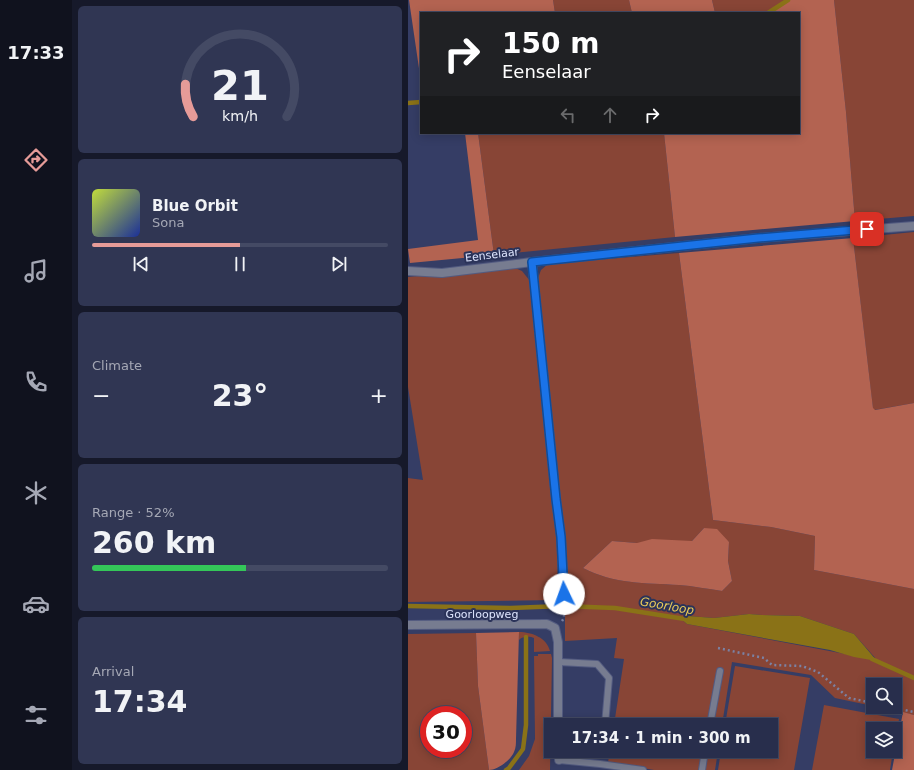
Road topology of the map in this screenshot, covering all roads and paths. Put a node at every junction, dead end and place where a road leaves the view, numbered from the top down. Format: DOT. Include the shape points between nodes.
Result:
graph roads {
  1 [pos="914,226"];
  2 [pos="532,262"];
  3 [pos="408,270"];
  4 [pos="564,594"];
  5 [pos="408,625"];
  6 [pos="718,648"];
  7 [pos="559,662"];
  8 [pos="720,671"];
  9 [pos="866,702"];
  10 [pos="902,709"];
  11 [pos="914,712"];
  12 [pos="558,718"];
  13 [pos="606,718"];
  14 [pos="711,718"];
  15 [pos="704,758"];
  16 [pos="559,760"];
  17 [pos="643,770"];
  18 [pos="702,770"];
  1 -- 2 [label="street, Eenselaar" via="758,238"];
  2 -- 3 [label="street, Eenselaar" via="442,273"];
  2 -- 4 [label="street" via="561,537"];
  5 -- 7 [label="street, Goorloopweg" via="547,624 555,628"];
  6 -- 9 [label="path" via="764,658 772,665 802,666 818,672 849,698"];
  7 -- 12 [label="street"];
  7 -- 13 [label="lane" via="596,664 610,678"];
  8 -- 14 [label="lane"];
  10 -- 11 [label="path"];
  15 -- 18 [label="lane"];
  16 -- 17 [label="lane"];
}
